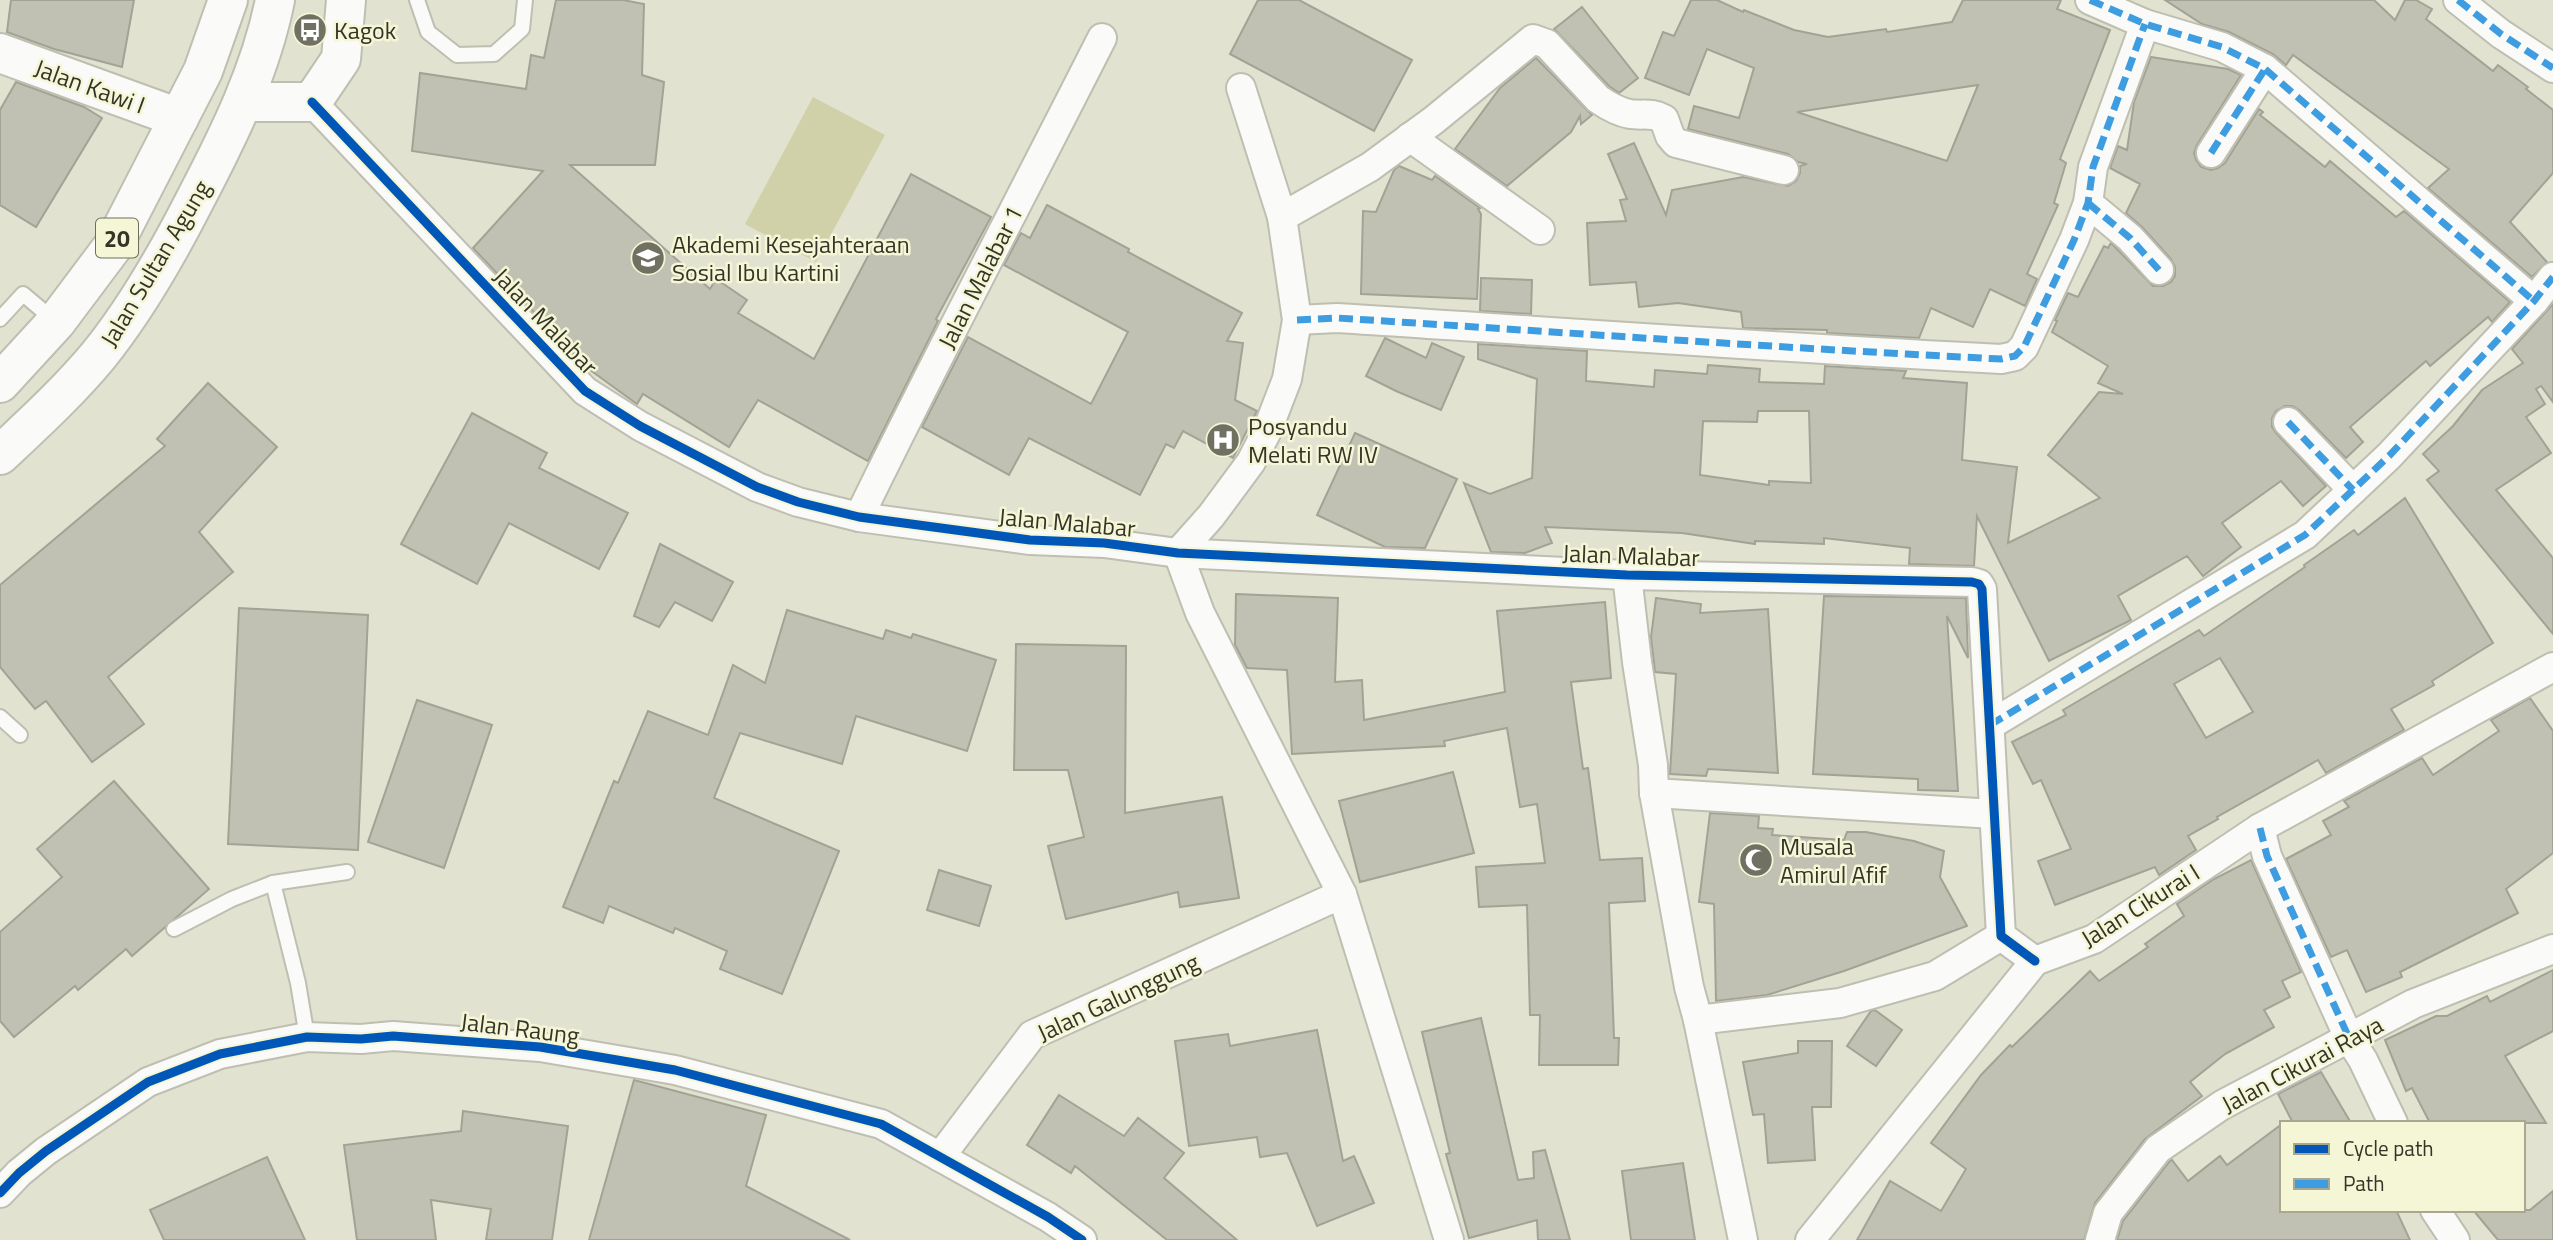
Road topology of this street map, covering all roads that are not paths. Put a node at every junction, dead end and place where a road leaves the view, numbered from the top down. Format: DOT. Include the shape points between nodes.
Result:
graph roads {
  1 [pos="228,0"];
  2 [pos="275,0"];
  3 [pos="346,0"];
  4 [pos="417,0"];
  5 [pos="525,0"];
  6 [pos="2090,0"];
  7 [pos="2458,0"];
  8 [pos="2145,24"];
  9 [pos="1102,38"];
  10 [pos="0,54"];
  11 [pos="2553,68"];
  12 [pos="2265,69"];
  13 [pos="1241,88"];
  14 [pos="243,102"];
  15 [pos="312,102"];
  16 [pos="179,118"];
  17 [pos="1410,137"];
  18 [pos="2211,153"];
  19 [pos="1784,170"];
  20 [pos="2088,203"];
  21 [pos="1282,217"];
  22 [pos="1540,230"];
  23 [pos="2159,270"];
  24 [pos="2553,277"];
  25 [pos="2534,302"];
  26 [pos="0,319"];
  27 [pos="1297,320"];
  28 [pos="56,321"];
  29 [pos="0,383"];
  30 [pos="2288,422"];
  31 [pos="0,454"];
  32 [pos="2353,490"];
  33 [pos="859,517"];
  34 [pos="1178,553"];
  35 [pos="1627,575"];
  36 [pos="2553,667"];
  37 [pos="0,717"];
  38 [pos="1990,725"];
  39 [pos="20,735"];
  40 [pos="1654,793"];
  41 [pos="1994,814"];
  42 [pos="2260,828"];
  43 [pos="347,872"];
  44 [pos="273,883"];
  45 [pos="1342,894"];
  46 [pos="174,929"];
  47 [pos="2001,936"];
  48 [pos="2553,949"];
  49 [pos="2035,961"];
  50 [pos="1698,1020"];
  51 [pos="307,1037"];
  52 [pos="2349,1038"];
  53 [pos="2392,1121"];
  54 [pos="940,1157"];
  55 [pos="0,1193"];
  56 [pos="2436,1212"];
  57 [pos="1082,1240"];
  58 [pos="1449,1240"];
  59 [pos="1743,1240"];
  60 [pos="1810,1240"];
  61 [pos="2100,1240"];
  62 [pos="2455,1240"];
  1 -- 16 [label="main road, Jalan Sultan Agung / 20" via="203,71"];
  2 -- 14 [label="main road, Jalan Sultan Agung / 20"];
  3 -- 15 [label="main road" via="341,59"];
  4 -- 5 [label="lane" via="428,32 457,55 494,54 522,29"];
  6 -- 8 [label="street"];
  7 -- 11 [label="street"];
  8 -- 12 [label="street" via="2222,47"];
  8 -- 20 [label="street" via="2093,167"];
  9 -- 33 [label="street, Jalan Malabar 1"];
  10 -- 16 [label="main road, Jalan Kawi I"];
  12 -- 18 [label="street"];
  12 -- 25 [label="street"];
  13 -- 21 [label="street"];
  14 -- 15 [label="main road"];
  14 -- 31 [label="main road, Jalan Sultan Agung / 20" via="175,240 136,304 62,397"];
  15 -- 33 [label="street, Jalan Malabar" via="585,391 640,426 757,487"];
  16 -- 28 [label="main road, Jalan Sultan Agung / 20" via="113,246"];
  17 -- 19 [label="street" via="1537,39 1598,99 1629,114 1664,119 1676,143"];
  17 -- 21 [label="street" via="1370,167"];
  17 -- 22 [label="street"];
  20 -- 23 [label="street"];
  20 -- 27 [label="street" via="2024,347 2015,356 2001,359 1337,318"];
  21 -- 27 [label="street"];
  24 -- 25 [label="street"];
  25 -- 32 [label="street"];
  26 -- 28 [label="lane" via="23,294"];
  27 -- 34 [label="street" via="1287,379 1267,431 1251,462"];
  28 -- 29 [label="main road, Jalan Sultan Agung / 20"];
  30 -- 32 [label="street"];
  32 -- 38 [label="street" via="2305,535"];
  33 -- 34 [label="street, Jalan Malabar" via="1030,540"];
  34 -- 35 [label="street, Jalan Malabar"];
  34 -- 45 [label="street" via="1200,613"];
  35 -- 38 [label="street, Jalan Malabar" via="1979,584"];
  35 -- 40 [label="street"];
  36 -- 42 [label="street, Jalan Cikurai I"];
  37 -- 39 [label="lane"];
  38 -- 41 [label="street"];
  40 -- 41 [label="street"];
  40 -- 50 [label="street"];
  41 -- 47 [label="street"];
  42 -- 49 [label="street, Jalan Cikurai I" via="2094,939"];
  42 -- 52 [label="street" via="2267,856"];
  43 -- 44 [label="lane"];
  44 -- 46 [label="lane"];
  44 -- 51 [label="lane" via="299,983"];
  45 -- 54 [label="street, Jalan Galunggung" via="1032,1035"];
  45 -- 58 [label="street"];
  47 -- 49 [label="street"];
  47 -- 50 [label="street" via="1935,976 1840,1003"];
  48 -- 52 [label="street, Jalan Cikurai Raya" via="2413,1004"];
  49 -- 60 [label="street"];
  50 -- 59 [label="street"];
  51 -- 54 [label="street, Jalan Raung" via="393,1036 540,1047 675,1070 881,1124"];
  51 -- 55 [label="street, Jalan Raung" via="220,1054 148,1082 46,1152"];
  52 -- 53 [label="street"];
  52 -- 61 [label="street, Jalan Cikurai Raya" via="2222,1105 2158,1149 2108,1213"];
  54 -- 57 [label="street, Jalan Raung"];
  56 -- 62 [label="street"];
}
